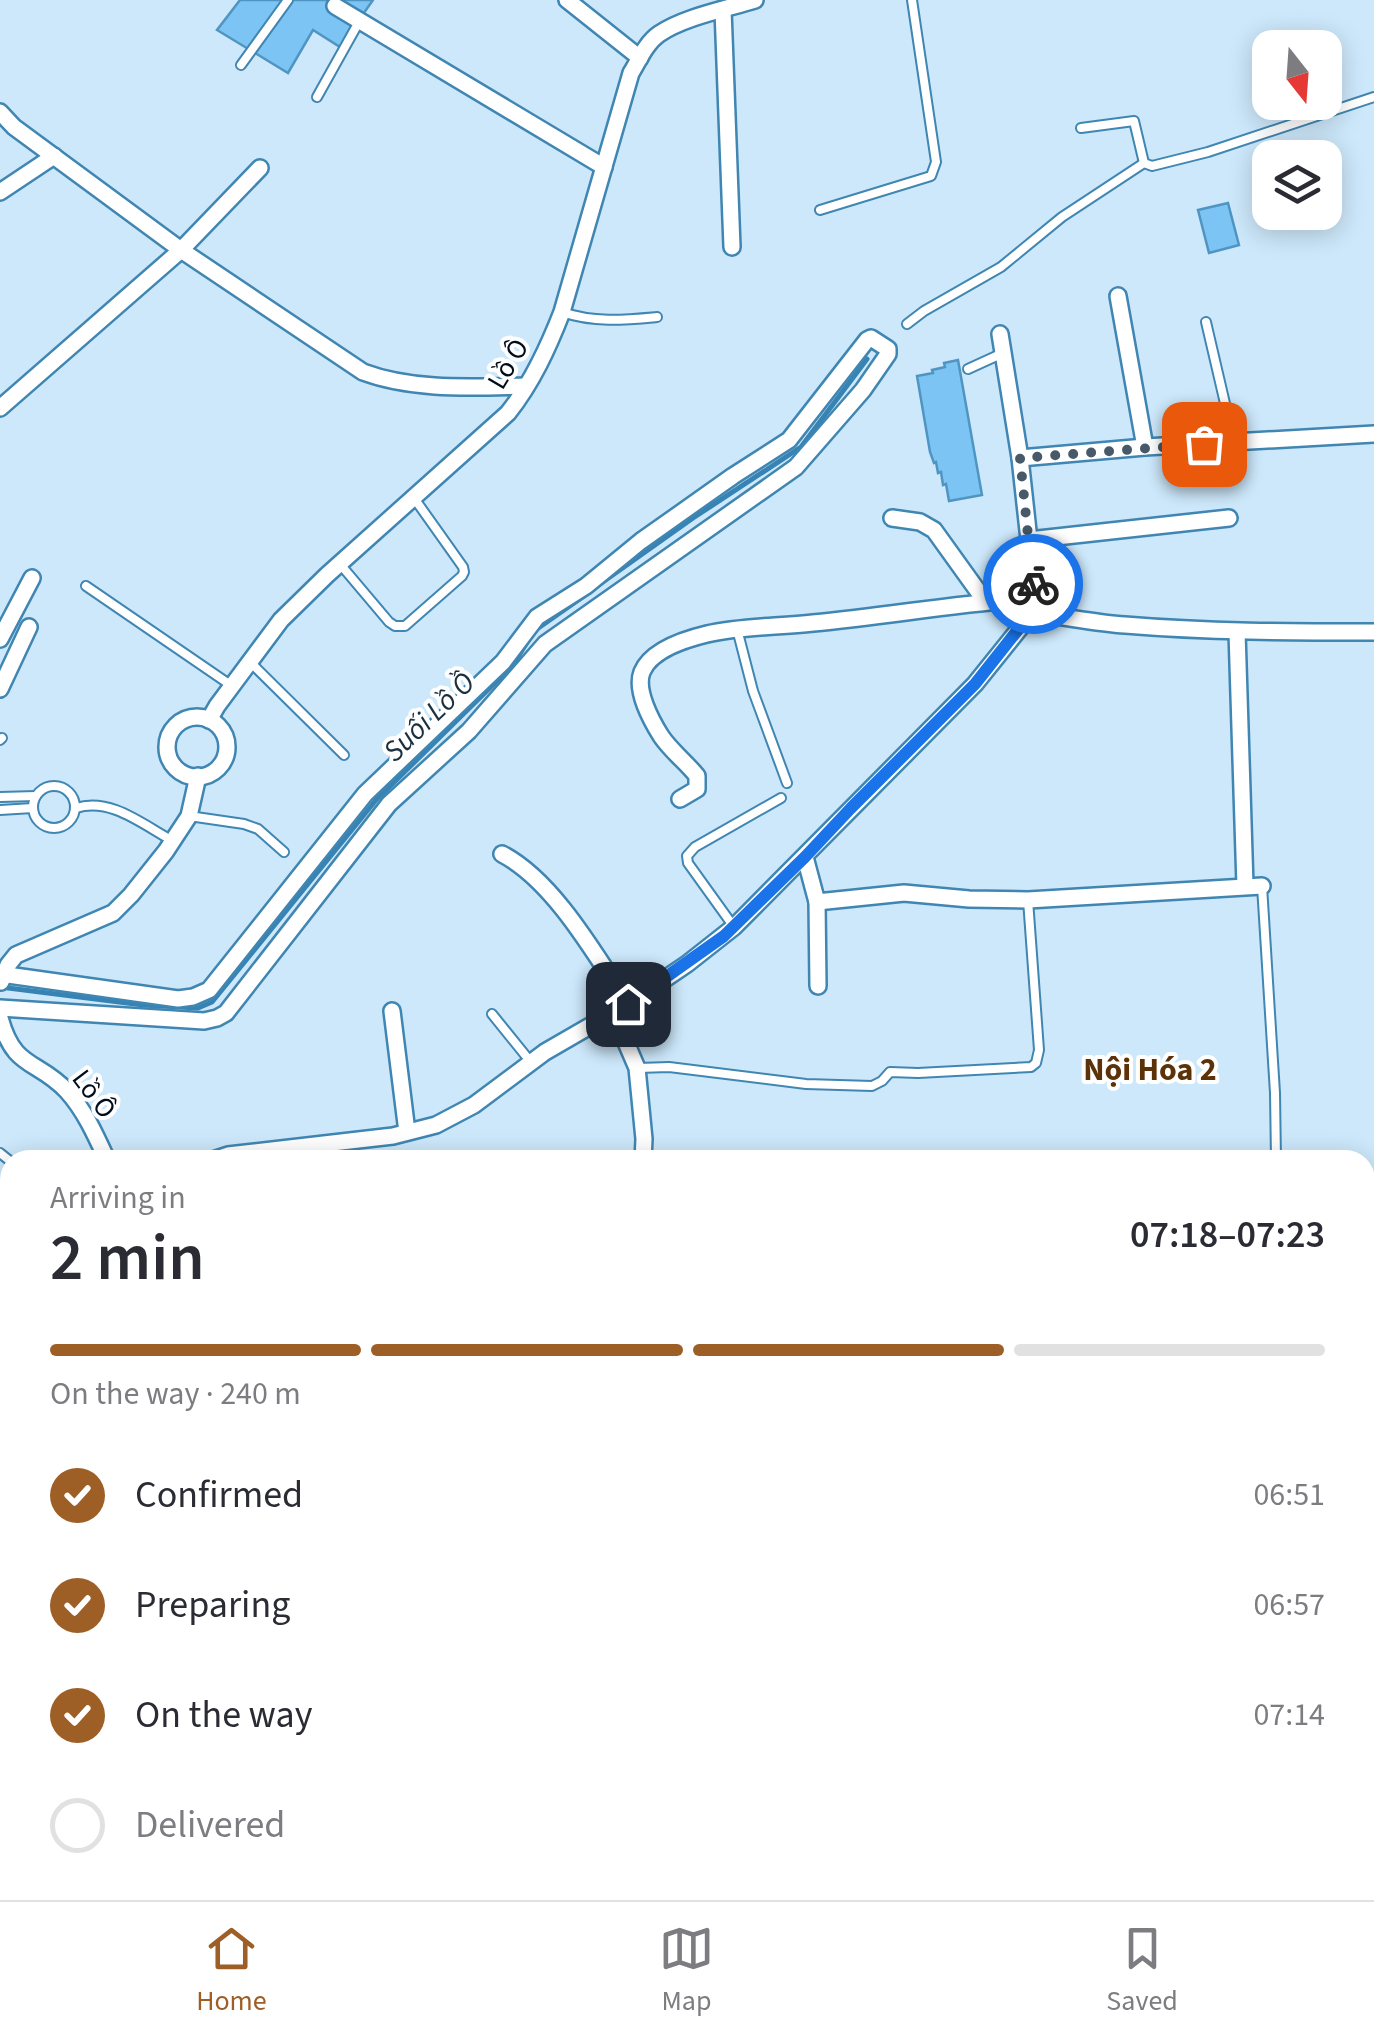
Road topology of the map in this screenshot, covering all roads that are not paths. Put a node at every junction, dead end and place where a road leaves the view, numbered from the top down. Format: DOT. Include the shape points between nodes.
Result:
graph roads {
  1 [pos="288,0"];
  2 [pos="568,0"];
  3 [pos="755,0"];
  4 [pos="912,0"];
  5 [pos="328,3"];
  6 [pos="723,10"];
  7 [pos="360,20"];
  8 [pos="640,58"];
  9 [pos="241,65"];
  10 [pos="317,96"];
  11 [pos="1374,98"];
  12 [pos="0,112"];
  13 [pos="1081,128"];
  14 [pos="54,156"];
  15 [pos="1144,163"];
  16 [pos="604,167"];
  17 [pos="260,168"];
  18 [pos="0,192"];
  19 [pos="820,210"];
  20 [pos="732,247"];
  21 [pos="181,250"];
  22 [pos="1118,296"];
  23 [pos="562,312"];
  24 [pos="657,317"];
  25 [pos="1206,322"];
  26 [pos="907,324"];
  27 [pos="1000,334"];
  28 [pos="1003,353"];
  29 [pos="968,369"];
  30 [pos="526,386"];
  31 [pos="0,408"];
  32 [pos="1374,434"];
  33 [pos="1234,442"];
  34 [pos="1145,447"];
  35 [pos="1020,458"];
  36 [pos="414,498"];
  37 [pos="892,518"];
  38 [pos="1229,518"];
  39 [pos="1029,540"];
  40 [pos="643,558"];
  41 [pos="340,564"];
  42 [pos="32,578"];
  43 [pos="86,586"];
  44 [pos="985,601"];
  45 [pos="1033,605"];
  46 [pos="29,627"];
  47 [pos="736,629"];
  48 [pos="1237,632"];
  49 [pos="1374,632"];
  50 [pos="0,639"];
  51 [pos="249,662"];
  52 [pos="232,686"];
  53 [pos="0,689"];
  54 [pos="210,720"];
  55 [pos="344,755"];
  56 [pos="198,776"];
  57 [pos="787,783"];
  58 [pos="36,796"];
  59 [pos="0,797"];
  60 [pos="782,798"];
  61 [pos="680,800"];
  62 [pos="33,808"];
  63 [pos="76,808"];
  64 [pos="0,810"];
  65 [pos="188,816"];
  66 [pos="173,840"];
  67 [pos="284,852"];
  68 [pos="502,854"];
  69 [pos="805,857"];
  70 [pos="1244,886"];
  71 [pos="1262,886"];
  72 [pos="1028,900"];
  73 [pos="817,902"];
  74 [pos="734,927"];
  75 [pos="1,979"];
  76 [pos="818,986"];
  77 [pos="0,1008"];
  78 [pos="621,1008"];
  79 [pos="392,1011"];
  80 [pos="492,1014"];
  81 [pos="0,1018"];
  82 [pos="8,1053"];
  83 [pos="531,1062"];
  84 [pos="638,1068"];
  85 [pos="407,1132"];
  86 [pos="102,1150"];
  87 [pos="276,1150"];
  88 [pos="643,1150"];
  89 [pos="1276,1150"];
  1 -- 9 [label="lane"];
  2 -- 8 [label="street"];
  3 -- 6 [label="street, Lồ Ô"];
  4 -- 19 [label="lane" via="936,162 931,176"];
  5 -- 7 [label="street"];
  6 -- 8 [label="street, Lồ Ô" via="657,35"];
  6 -- 20 [label="street"];
  7 -- 10 [label="lane"];
  7 -- 16 [label="street"];
  8 -- 16 [label="street, Lồ Ô"];
  11 -- 15 [label="lane" via="1208,152"];
  12 -- 14 [label="street"];
  13 -- 15 [label="lane" via="1134,121"];
  14 -- 18 [label="street"];
  14 -- 21 [label="street"];
  15 -- 26 [label="lane" via="1002,267"];
  16 -- 23 [label="street, Lồ Ô"];
  17 -- 21 [label="street"];
  21 -- 30 [label="street" via="363,372 460,388"];
  21 -- 31 [label="street"];
  22 -- 34 [label="street"];
  23 -- 24 [label="lane" via="607,321"];
  23 -- 30 [label="street, Lồ Ô"];
  25 -- 33 [label="lane"];
  27 -- 28 [label="street"];
  28 -- 29 [label="lane"];
  28 -- 35 [label="street"];
  30 -- 36 [label="street, Lồ Ô" via="508,413"];
  32 -- 33 [label="street"];
  33 -- 34 [label="street"];
  34 -- 35 [label="street"];
  35 -- 39 [label="street"];
  36 -- 41 [label="street, Lồ Ô"];
  36 -- 41 [label="lane" via="463,566 462,576 405,626 395,626"];
  37 -- 44 [label="street" via="934,530"];
  38 -- 39 [label="street"];
  39 -- 45 [label="street"];
  40 -- 40 [label="street" via="733,476 789,440 867,340 888,349 864,390 796,467"];
  40 -- 75 [label="street" via="537,617 503,662 364,794 209,990 178,999"];
  40 -- 77 [label="street" via="545,644 469,731 390,804 226,1012 204,1021"];
  41 -- 51 [label="street, Lồ Ô" via="281,620"];
  42 -- 50 [label="street"];
  43 -- 52 [label="lane"];
  44 -- 45 [label="street"];
  44 -- 47 [label="street"];
  45 -- 48 [label="street" via="1124,625"];
  45 -- 69 [label="street" via="975,684"];
  46 -- 53 [label="street"];
  47 -- 57 [label="lane"];
  47 -- 61 [label="street" via="676,644 642,673 640,687 661,736 696,776 697,789"];
  48 -- 49 [label="street"];
  48 -- 70 [label="street"];
  51 -- 52 [label="street, Lồ Ô"];
  51 -- 55 [label="lane"];
  52 -- 54 [label="street, Lồ Ô"];
  54 -- 56 [label="street" via="222,730 227,749 219,767"];
  54 -- 56 [label="street" via="187,719 168,740 175,767"];
  56 -- 65 [label="street"];
  58 -- 59 [label="lane"];
  58 -- 62 [label="lane"];
  58 -- 63 [label="lane" via="55,786 66,789"];
  60 -- 74 [label="lane" via="687,856"];
  62 -- 63 [label="lane" via="43,825 54,828 64,826"];
  62 -- 64 [label="lane"];
  63 -- 66 [label="lane" via="112,808"];
  65 -- 66 [label="street"];
  65 -- 67 [label="lane" via="244,824"];
  66 -- 75 [label="street" via="113,913 16,955"];
  68 -- 78 [label="street" via="548,892 596,956"];
  69 -- 73 [label="street"];
  69 -- 74 [label="street"];
  70 -- 71 [label="street"];
  70 -- 72 [label="street"];
  71 -- 89 [label="lane"];
  72 -- 73 [label="street" via="904,893"];
  72 -- 84 [label="lane" via="1039,1050 1032,1067 890,1072 872,1086"];
  73 -- 76 [label="street"];
  74 -- 78 [label="street"];
  78 -- 83 [label="street"];
  78 -- 84 [label="street"];
  79 -- 85 [label="street"];
  80 -- 83 [label="lane"];
  81 -- 82 [label="street, Lồ Ô"];
  82 -- 86 [label="street, Lồ Ô" via="69,1092"];
  83 -- 85 [label="street" via="474,1104"];
  84 -- 88 [label="street"];
  85 -- 87 [label="street"];
}
